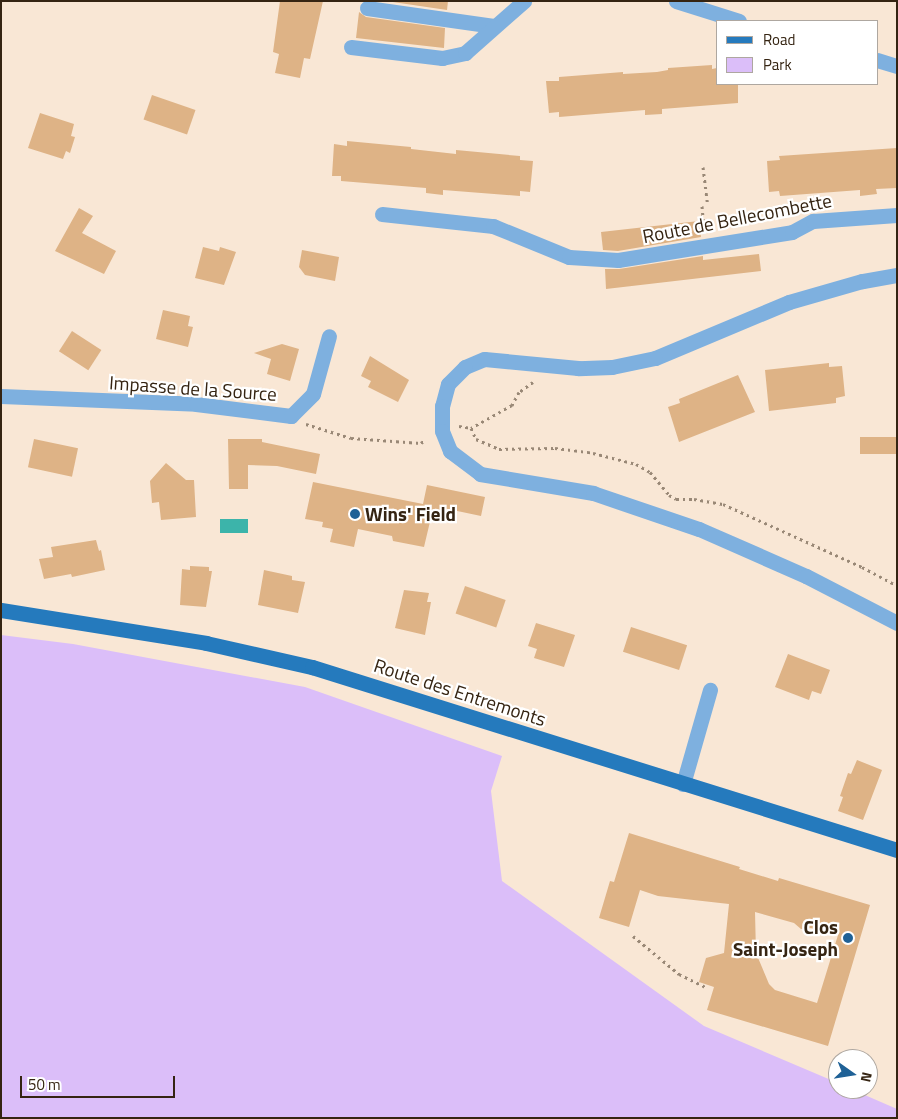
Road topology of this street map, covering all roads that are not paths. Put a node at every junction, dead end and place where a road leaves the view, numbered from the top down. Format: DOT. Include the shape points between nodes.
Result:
graph roads {
  1 [pos="524,1"];
  2 [pos="676,1"];
  3 [pos="367,8"];
  4 [pos="736,20"];
  5 [pos="494,26"];
  6 [pos="352,46"];
  7 [pos="878,60"];
  8 [pos="897,66"];
  9 [pos="382,214"];
  10 [pos="897,215"];
  11 [pos="897,275"];
  12 [pos="329,336"];
  13 [pos="1,396"];
  14 [pos="1,610"];
  15 [pos="897,624"];
  16 [pos="710,690"];
  17 [pos="683,784"];
  18 [pos="897,850"];
  1 -- 5 [label="street"];
  2 -- 4 [label="street"];
  3 -- 5 [label="street"];
  5 -- 6 [label="street" via="464,53 442,58"];
  7 -- 8 [label="street"];
  9 -- 10 [label="street, Route de Bellecombette" via="493,226 568,257 618,260 792,232 813,221"];
  11 -- 15 [label="street" via="862,281 789,302 655,358 612,367 578,368 484,359 465,366 448,384 442,406 442,431 450,451 480,474 593,493 699,529 806,576"];
  12 -- 13 [label="street, Impasse de la Source" via="313,394 291,416 196,404"];
  14 -- 17 [label="main road, Route des Entremonts" via="206,643 312,667"];
  16 -- 17 [label="street"];
  17 -- 18 [label="main road, Route des Entremonts"];
}
